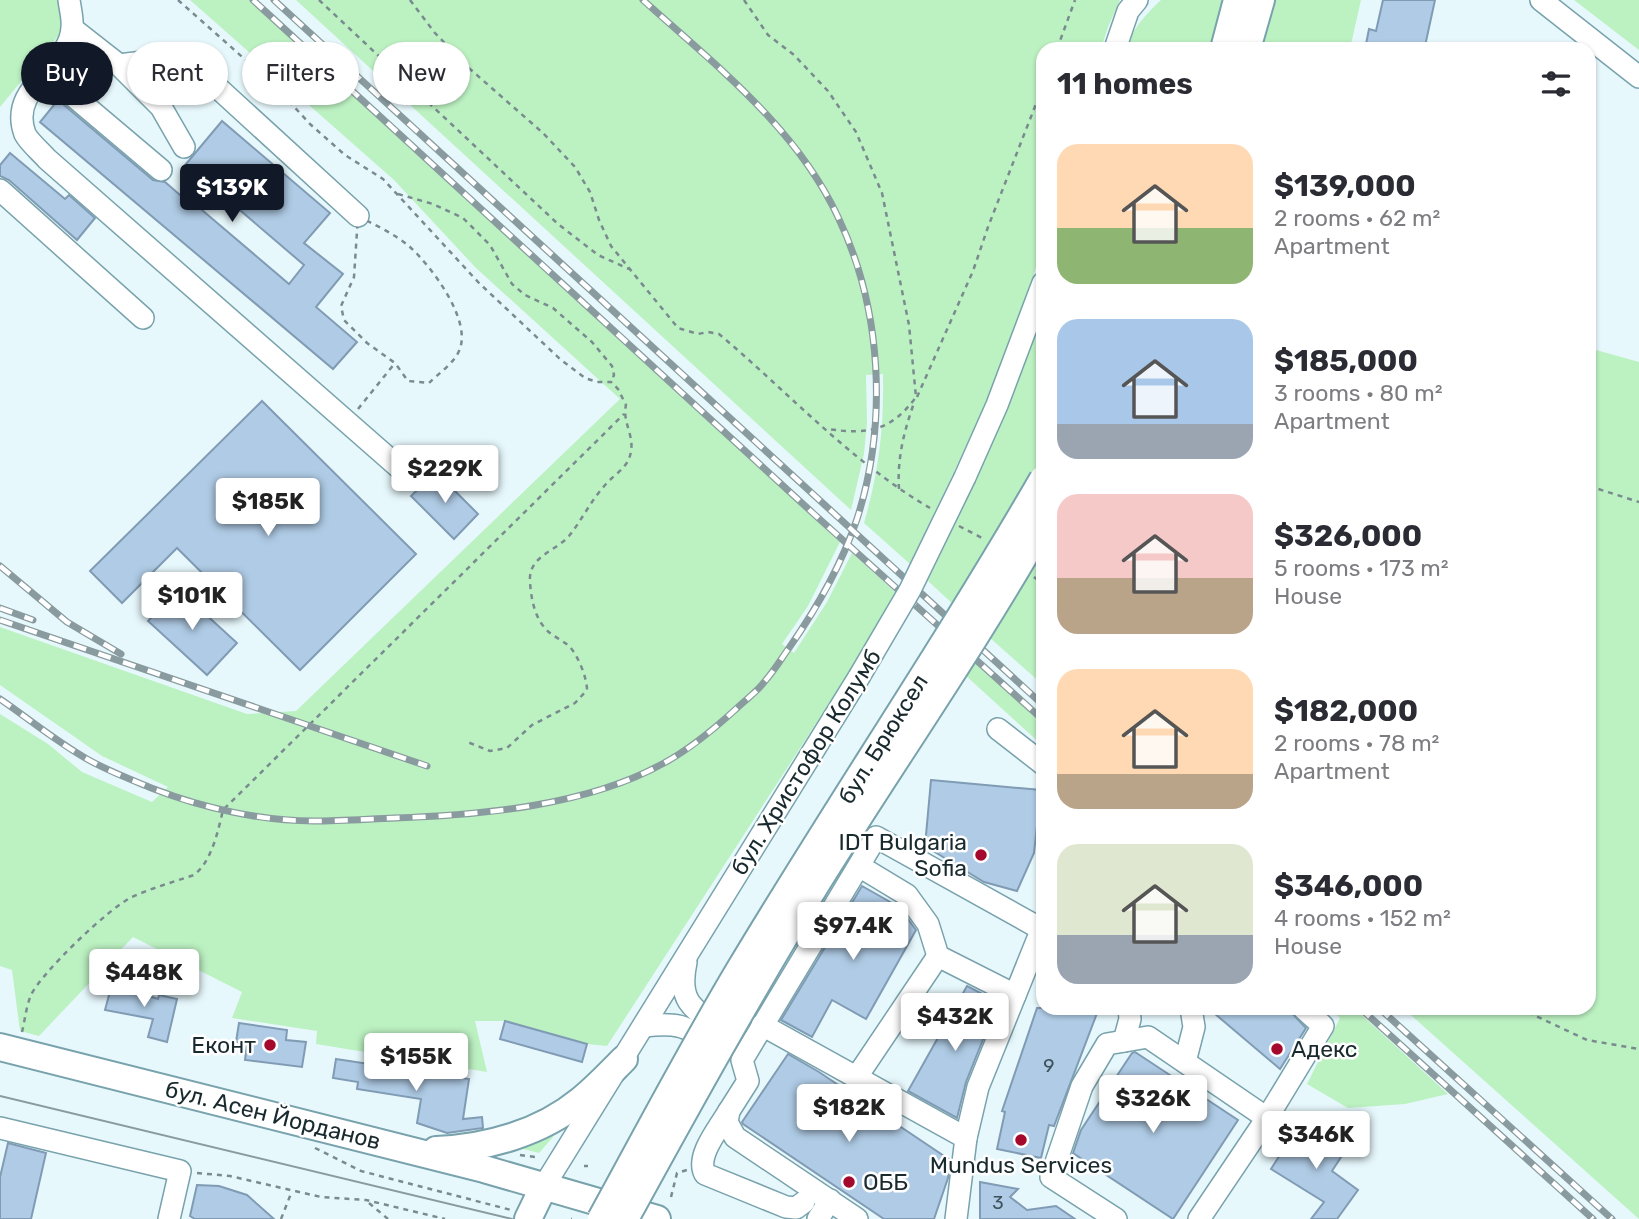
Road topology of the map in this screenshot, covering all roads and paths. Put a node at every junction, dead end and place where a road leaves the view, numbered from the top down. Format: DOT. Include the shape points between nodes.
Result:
graph roads {
  1 [pos="69,0"];
  2 [pos="178,0"];
  3 [pos="319,0"];
  4 [pos="410,0"];
  5 [pos="744,0"];
  6 [pos="1075,0"];
  7 [pos="1137,0"];
  8 [pos="1237,0"];
  9 [pos="1261,0"];
  10 [pos="1541,0"];
  11 [pos="73,29"];
  12 [pos="68,42"];
  13 [pos="1060,42"];
  14 [pos="1117,42"];
  15 [pos="1226,42"];
  16 [pos="1250,42"];
  17 [pos="1594,42"];
  18 [pos="1596,43"];
  19 [pos="127,64"];
  20 [pos="119,65"];
  21 [pos="127,73"];
  22 [pos="1639,77"];
  23 [pos="228,97"];
  24 [pos="1036,104"];
  25 [pos="24,105"];
  26 [pos="84,105"];
  27 [pos="158,105"];
  28 [pos="184,146"];
  29 [pos="161,170"];
  30 [pos="0,190"];
  31 [pos="395,192"];
  32 [pos="358,216"];
  33 [pos="632,270"];
  34 [pos="1036,302"];
  35 [pos="143,318"];
  36 [pos="396,363"];
  37 [pos="611,382"];
  38 [pos="916,397"];
  39 [pos="624,414"];
  40 [pos="347,422"];
  41 [pos="828,429"];
  42 [pos="411,478"];
  43 [pos="1596,488"];
  44 [pos="900,490"];
  45 [pos="1036,491"];
  46 [pos="1639,502"];
  47 [pos="932,509"];
  48 [pos="951,521"];
  49 [pos="1036,536"];
  50 [pos="994,544"];
  51 [pos="1028,571"];
  52 [pos="1036,578"];
  53 [pos="998,729"];
  54 [pos="465,741"];
  55 [pos="1036,759"];
  56 [pos="859,866"];
  57 [pos="1036,925"];
  58 [pos="1036,946"];
  59 [pos="687,953"];
  60 [pos="938,956"];
  61 [pos="1016,995"];
  62 [pos="1130,1015"];
  63 [pos="1192,1015"];
  64 [pos="1311,1015"];
  65 [pos="1534,1015"];
  66 [pos="644,1026"];
  67 [pos="762,1026"];
  68 [pos="1124,1041"];
  69 [pos="11,1042"];
  70 [pos="1639,1049"];
  71 [pos="746,1052"];
  72 [pos="624,1059"];
  73 [pos="1185,1062"];
  74 [pos="856,1078"];
  75 [pos="729,1111"];
  76 [pos="1267,1118"];
  77 [pos="0,1128"];
  78 [pos="966,1138"];
  79 [pos="412,1150"];
  80 [pos="701,1166"];
  81 [pos="180,1171"];
  82 [pos="380,1176"];
  83 [pos="544,1186"];
  84 [pos="292,1191"];
  85 [pos="484,1197"];
  86 [pos="366,1200"];
  87 [pos="830,1200"];
  88 [pos="482,1202"];
  89 [pos="804,1202"];
  90 [pos="495,1207"];
  91 [pos="664,1208"];
  92 [pos="169,1219"];
  93 [pos="281,1219"];
  94 [pos="388,1219"];
  95 [pos="439,1219"];
  96 [pos="445,1219"];
  97 [pos="528,1219"];
  98 [pos="601,1219"];
  99 [pos="625,1219"];
  100 [pos="818,1219"];
  101 [pos="858,1219"];
  102 [pos="957,1219"];
  103 [pos="1116,1219"];
  104 [pos="1199,1219"];
  1 -- 11 [label="street"];
  2 -- 31 [label="path" via="345,155"];
  3 -- 33 [label="path" via="558,224 598,255"];
  4 -- 33 [label="path" via="470,69 575,167 611,246"];
  5 -- 38 [label="path" via="768,35 828,91 856,132 884,206 909,325"];
  6 -- 13 [label="path"];
  7 -- 14 [label="street" via="1128,11"];
  8 -- 15 [label="main road"];
  9 -- 16 [label="main road"];
  10 -- 17 [label="street"];
  11 -- 12 [label="street"];
  11 -- 20 [label="street"];
  18 -- 22 [label="street"];
  19 -- 20 [label="street"];
  20 -- 21 [label="street"];
  23 -- 32 [label="street"];
  24 -- 38 [label="path" via="974,271"];
  25 -- 40 [label="street" via="25,135 47,159"];
  26 -- 29 [label="street"];
  27 -- 28 [label="street"];
  30 -- 35 [label="street"];
  31 -- 37 [label="path" via="479,283 560,359 585,378"];
  31 -- 37 [label="path" via="463,218 490,245 512,284 553,308 592,342 612,366"];
  32 -- 36 [label="path" via="354,277 341,306 344,320"];
  32 -- 36 [label="path" via="410,247 457,312 463,333 459,352 429,383 408,381"];
  33 -- 41 [label="path" via="678,328 719,334"];
  34 -- 59 [label="street, бул. Христофор Колумб, bridge" via="997,405 910,590"];
  36 -- 40 [label="path"];
  37 -- 39 [label="path" via="626,405"];
  38 -- 41 [label="path" via="905,413 884,426 849,432"];
  38 -- 44 [label="path" via="898,467"];
  39 -- 54 [label="path" via="632,444 627,463 595,497 568,536 534,563 530,574 542,625 569,646 587,690 575,703 532,725 507,748 490,751"];
  39 -- 69 [label="path" via="223,810 202,869 117,906 46,975 30,998"];
  40 -- 42 [label="street"];
  41 -- 44 [label="path"];
  43 -- 46 [label="path"];
  44 -- 47 [label="path"];
  45 -- 98 [label="main road, бул. Брюксел, bridge" via="739,971"];
  48 -- 50 [label="path"];
  49 -- 99 [label="main road, бул. Брюксел, bridge" via="1005,592 764,970"];
  51 -- 52 [label="path"];
  53 -- 55 [label="street"];
  56 -- 57 [label="street" via="876,837"];
  56 -- 60 [label="street" via="907,895 928,924"];
  56 -- 67 [label="street"];
  58 -- 61 [label="street"];
  59 -- 66 [label="street, бул. Христофор Колумб"];
  59 -- 71 [label="street" via="682,978 687,1000"];
  60 -- 61 [label="street"];
  60 -- 74 [label="street"];
  61 -- 78 [label="street" via="978,1087"];
  62 -- 68 [label="street"];
  63 -- 73 [label="street" via="1194,1027"];
  64 -- 76 [label="street" via="1323,1026"];
  65 -- 70 [label="path" via="1587,1040"];
  66 -- 71 [label="street" via="683,1026"];
  66 -- 72 [label="street, бул. Христофор Колумб"];
  67 -- 71 [label="street"];
  67 -- 74 [label="street"];
  68 -- 73 [label="street" via="1148,1037"];
  68 -- 103 [label="street" via="1107,1044 1082,1086 1051,1177"];
  69 -- 79 [label="main road, бул. Асен Йорданов"];
  71 -- 75 [label="street" via="748,1080"];
  72 -- 79 [label="main road" via="582,1100 524,1133 461,1149"];
  72 -- 83 [label="street, бул. Христофор Колумб"];
  73 -- 76 [label="street"];
  74 -- 78 [label="street"];
  75 -- 80 [label="street"];
  75 -- 87 [label="street" via="727,1122 736,1137"];
  76 -- 104 [label="street"];
  77 -- 81 [label="street"];
  78 -- 102 [label="street"];
  79 -- 83 [label="main road, бул. Асен Йорданов"];
  80 -- 89 [label="street" via="709,1177 791,1208"];
  80 -- 91 [label="path" via="677,1173"];
  81 -- 84 [label="path" via="230,1176"];
  81 -- 92 [label="street"];
  82 -- 88 [label="path"];
  83 -- 91 [label="main road, бул. Асен Йорданов"];
  83 -- 97 [label="main road, бул. Христофор Колумб"];
  84 -- 86 [label="path"];
  84 -- 93 [label="path"];
  85 -- 88 [label="path"];
  86 -- 94 [label="path"];
  86 -- 95 [label="path"];
  87 -- 100 [label="street"];
  87 -- 101 [label="street"];
  88 -- 90 [label="path"];
  95 -- 96 [label="path"];
}
